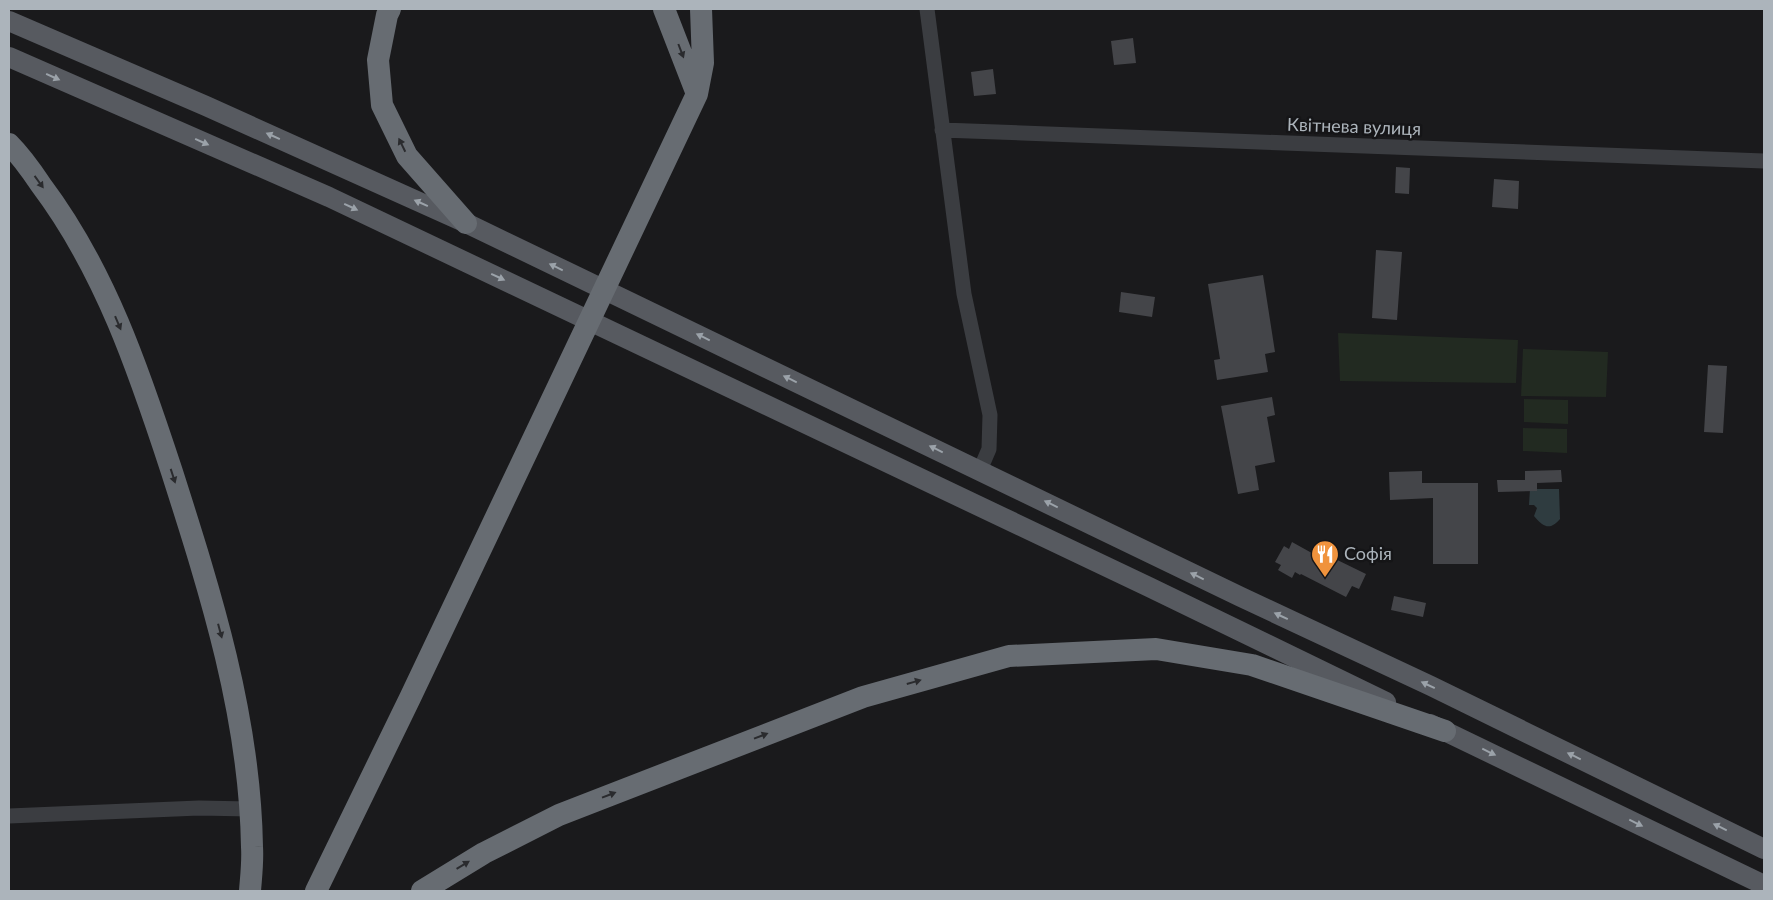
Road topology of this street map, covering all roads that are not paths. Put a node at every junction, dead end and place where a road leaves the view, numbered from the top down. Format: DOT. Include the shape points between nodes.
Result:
graph roads {
  1 [pos="390,9"];
  2 [pos="664,9"];
  3 [pos="701,9"];
  4 [pos="927,9"];
  5 [pos="9,21"];
  6 [pos="9,58"];
  7 [pos="697,94"];
  8 [pos="942,130"];
  9 [pos="9,144"];
  10 [pos="1764,161"];
  11 [pos="466,223"];
  12 [pos="980,470"];
  13 [pos="1445,732"];
  14 [pos="250,809"];
  15 [pos="9,816"];
  16 [pos="1764,849"];
  17 [pos="1764,885"];
  18 [pos="250,891"];
  19 [pos="316,891"];
  20 [pos="422,891"];
  21 [pos="1759,891"];
  11 -- 1 [label="highway, one-way" via="407,156 382,104 378,60"];
  2 -- 7 [label="highway, one-way"];
  3 -- 7 [label="highway" via="703,63"];
  4 -- 8 [label="street"];
  11 -- 5 [label="main road, one-way"];
  6 -- 13 [label="main road, one-way" via="329,197 1149,586"];
  7 -- 19 [label="highway"];
  8 -- 10 [label="street, Квітнева вулиця"];
  8 -- 12 [label="street" via="964,294 990,415 988,449"];
  9 -- 14 [label="highway, one-way" via="63,214 85,252 138,369 203,568 228,662 242,728"];
  12 -- 11 [label="main road, one-way"];
  16 -- 12 [label="main road, one-way"];
  13 -- 17 [label="main road, one-way"];
  20 -- 13 [label="highway, one-way" via="484,852 559,815 863,697 1009,656 1156,649 1252,665"];
  14 -- 15 [label="street"];
  14 -- 18 [label="highway"];
  17 -- 21 [label="street"];
}
